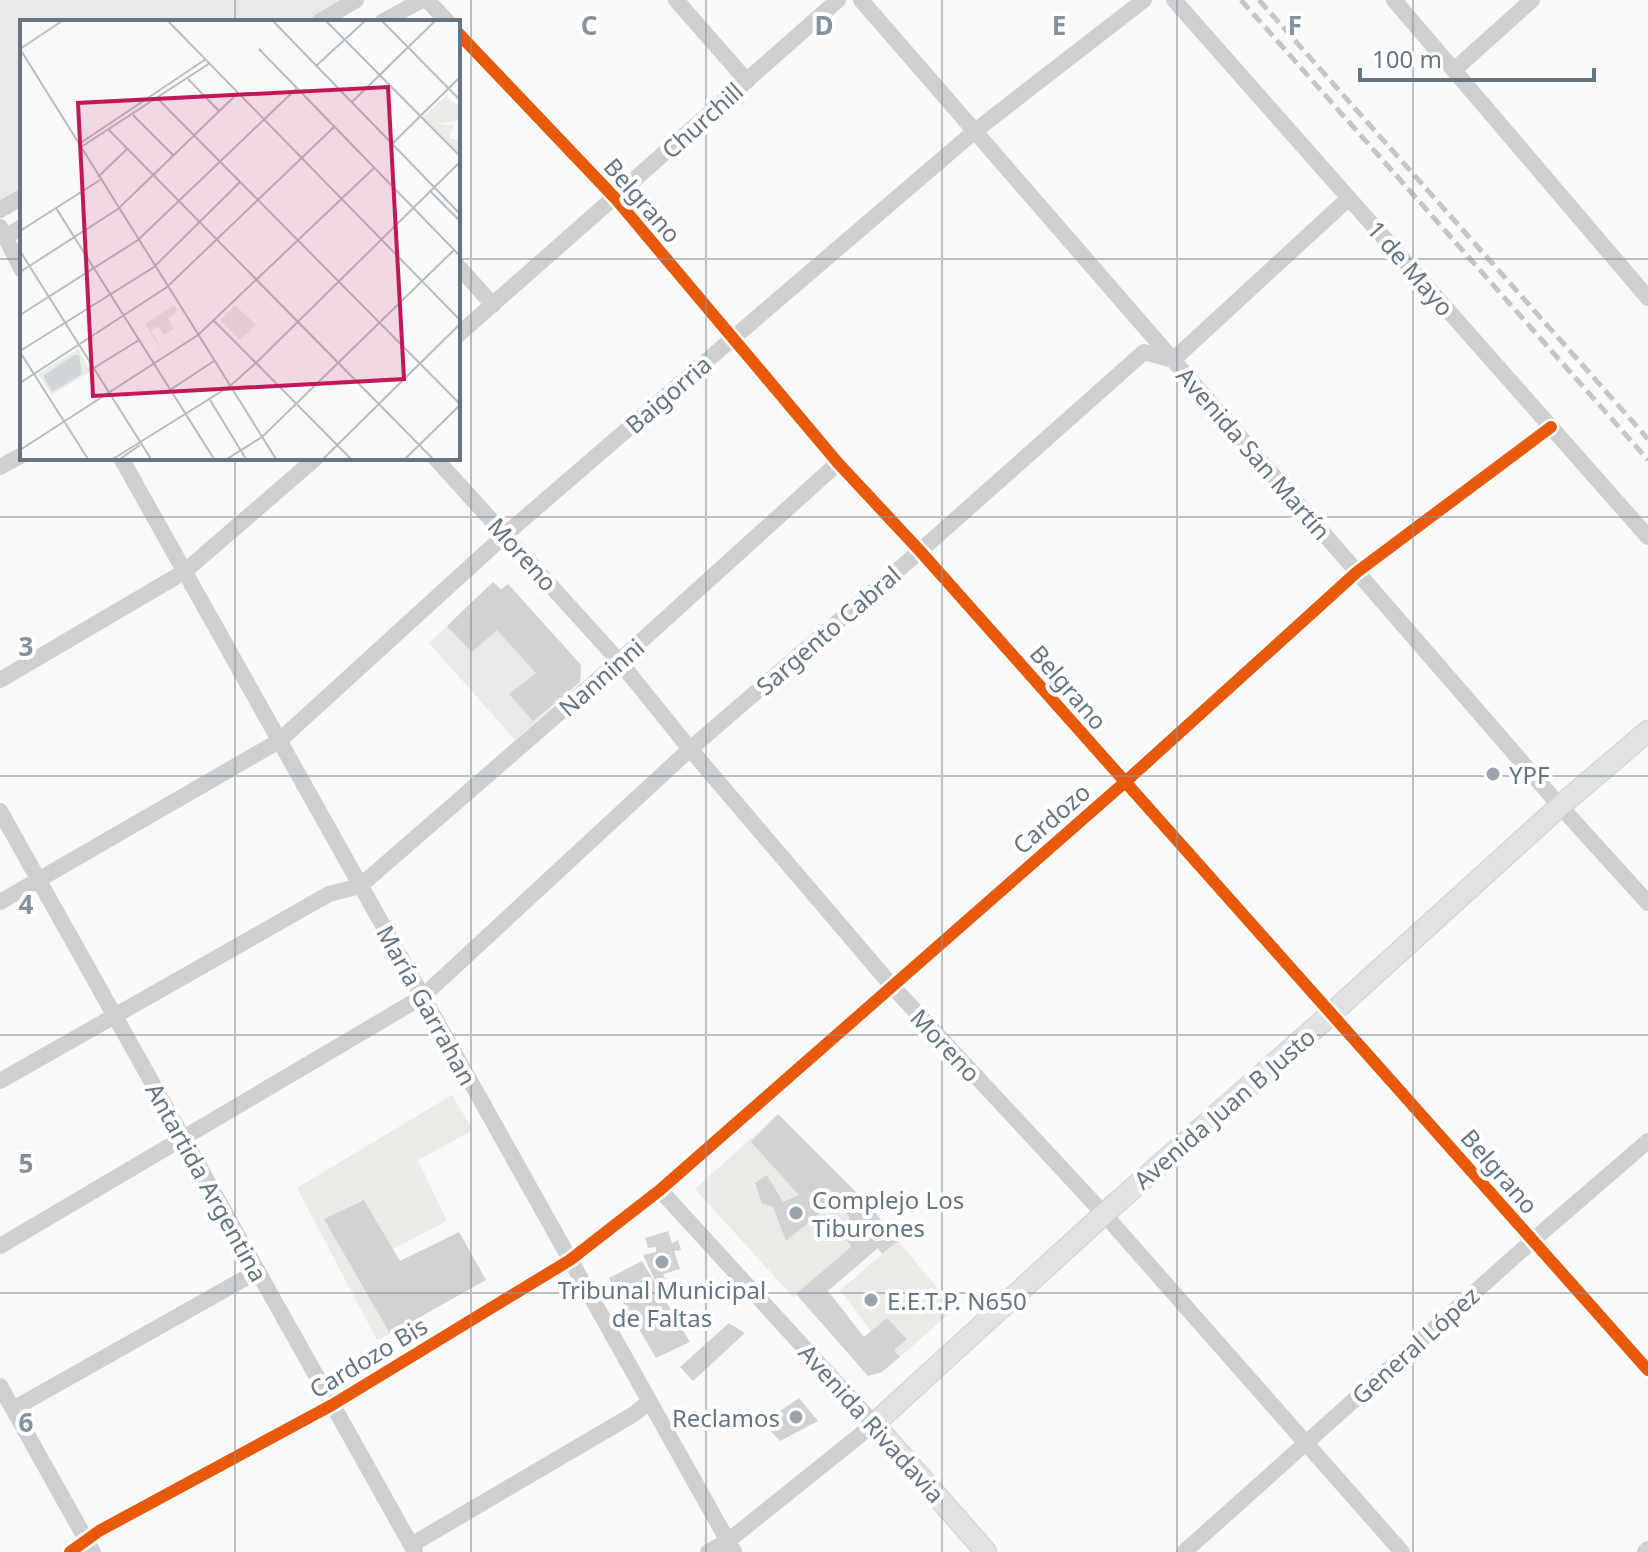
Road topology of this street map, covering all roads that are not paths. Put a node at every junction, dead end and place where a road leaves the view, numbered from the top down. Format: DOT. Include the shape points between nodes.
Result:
graph roads {
  1 [pos="356,0"];
  2 [pos="424,0"];
  3 [pos="676,0"];
  4 [pos="838,0"];
  5 [pos="861,0"];
  6 [pos="1144,0"];
  7 [pos="1174,0"];
  8 [pos="1394,0"];
  9 [pos="1532,0"];
  10 [pos="322,20"];
  11 [pos="386,20"];
  12 [pos="446,20"];
  13 [pos="460,35"];
  14 [pos="1454,70"];
  15 [pos="747,81"];
  16 [pos="975,131"];
  17 [pos="20,198"];
  18 [pos="615,198"];
  19 [pos="1349,198"];
  20 [pos="0,210"];
  21 [pos="2,232"];
  22 [pos="20,266"];
  23 [pos="460,268"];
  24 [pos="1648,298"];
  25 [pos="493,305"];
  26 [pos="460,333"];
  27 [pos="732,339"];
  28 [pos="1173,360"];
  29 [pos="1551,427"];
  30 [pos="20,456"];
  31 [pos="122,460"];
  32 [pos="314,460"];
  33 [pos="437,460"];
  34 [pos="838,463"];
  35 [pos="0,467"];
  36 [pos="506,534"];
  37 [pos="1648,537"];
  38 [pos="920,551"];
  39 [pos="184,572"];
  40 [pos="1357,572"];
  41 [pos="619,661"];
  42 [pos="0,680"];
  43 [pos="1648,731"];
  44 [pos="279,741"];
  45 [pos="690,749"];
  46 [pos="1124,783"];
  47 [pos="1560,806"];
  48 [pos="0,811"];
  49 [pos="39,880"];
  50 [pos="360,886"];
  51 [pos="0,902"];
  52 [pos="1648,903"];
  53 [pos="892,986"];
  54 [pos="422,997"];
  55 [pos="1332,1013"];
  56 [pos="114,1016"];
  57 [pos="0,1081"];
  58 [pos="183,1138"];
  59 [pos="1648,1141"];
  60 [pos="660,1190"];
  61 [pos="1104,1214"];
  62 [pos="1532,1241"];
  63 [pos="0,1246"];
  64 [pos="570,1260"];
  65 [pos="258,1271"];
  66 [pos="1648,1370"];
  67 [pos="0,1386"];
  68 [pos="649,1402"];
  69 [pos="332,1405"];
  70 [pos="13,1409"];
  71 [pos="874,1424"];
  72 [pos="1305,1444"];
  73 [pos="89,1546"];
  74 [pos="731,1547"];
  75 [pos="413,1549"];
  76 [pos="70,1552"];
  77 [pos="708,1552"];
  78 [pos="986,1552"];
  79 [pos="1184,1552"];
  80 [pos="1402,1552"];
  1 -- 10 [label="street"];
  2 -- 11 [label="street"];
  2 -- 12 [label="street"];
  3 -- 15 [label="street"];
  4 -- 15 [label="street, Churchill"];
  5 -- 16 [label="street, Avenida San Martín"];
  6 -- 16 [label="street, Baigorria"];
  7 -- 19 [label="street, 1 de Mayo"];
  8 -- 14 [label="street"];
  9 -- 14 [label="street"];
  13 -- 18 [label="street, Belgrano"];
  14 -- 24 [label="street"];
  15 -- 18 [label="street, Churchill"];
  16 -- 27 [label="street, Baigorria"];
  16 -- 28 [label="street, Avenida San Martín"];
  17 -- 20 [label="street"];
  18 -- 25 [label="street, Churchill"];
  18 -- 27 [label="street, Belgrano"];
  19 -- 28 [label="street"];
  19 -- 29 [label="street, 1 de Mayo"];
  21 -- 22 [label="street"];
  23 -- 25 [label="street"];
  25 -- 26 [label="street, Churchill"];
  27 -- 34 [label="street, Belgrano"];
  27 -- 36 [label="street, Baigorria"];
  28 -- 38 [label="street, Sargento Cabral" via="1144,352"];
  28 -- 40 [label="street, Avenida San Martín"];
  29 -- 37 [label="street, 1 de Mayo"];
  29 -- 40 [label="street, Cardozo"];
  30 -- 35 [label="street"];
  31 -- 39 [label="street, María Garrahan"];
  32 -- 39 [label="street"];
  33 -- 36 [label="street, Moreno"];
  34 -- 38 [label="street, Belgrano"];
  34 -- 41 [label="street, Nanninni"];
  36 -- 41 [label="street, Moreno"];
  36 -- 44 [label="street, Baigorria"];
  38 -- 45 [label="street, Sargento Cabral"];
  38 -- 46 [label="street, Belgrano"];
  39 -- 42 [label="street"];
  39 -- 44 [label="street, María Garrahan"];
  40 -- 46 [label="street, Cardozo"];
  40 -- 47 [label="street, Avenida San Martín"];
  41 -- 45 [label="street, Moreno"];
  41 -- 50 [label="street, Nanninni"];
  43 -- 47 [label="main road, Avenida Juan B Justo"];
  44 -- 49 [label="street, Baigorria"];
  44 -- 50 [label="street, María Garrahan"];
  45 -- 53 [label="street, Moreno"];
  45 -- 54 [label="street, Sargento Cabral"];
  46 -- 53 [label="street, Cardozo"];
  46 -- 55 [label="street, Belgrano"];
  47 -- 52 [label="street, Avenida San Martín"];
  47 -- 55 [label="main road, Avenida Juan B Justo"];
  48 -- 49 [label="street, Antartida Argentina"];
  49 -- 51 [label="street, Baigorria"];
  49 -- 56 [label="street, Antartida Argentina"];
  50 -- 54 [label="street, María Garrahan"];
  50 -- 56 [label="street" via="329,894"];
  53 -- 60 [label="street, Cardozo"];
  53 -- 61 [label="street, Moreno"];
  54 -- 58 [label="street, Sargento Cabral"];
  54 -- 64 [label="street, María Garrahan"];
  55 -- 61 [label="main road, Avenida Juan B Justo"];
  55 -- 62 [label="street, Belgrano"];
  56 -- 57 [label="street"];
  56 -- 58 [label="street, Antartida Argentina"];
  58 -- 63 [label="street, Sargento Cabral"];
  58 -- 65 [label="street, Antartida Argentina"];
  59 -- 62 [label="street, General López"];
  60 -- 64 [label="street, Cardozo Bis"];
  60 -- 71 [label="street, Avenida Rivadavia"];
  61 -- 71 [label="main road, Avenida Juan B Justo"];
  61 -- 72 [label="street, Moreno"];
  62 -- 66 [label="street, Belgrano"];
  62 -- 72 [label="street, General López"];
  64 -- 68 [label="street, María Garrahan"];
  64 -- 69 [label="street, Cardozo Bis"];
  65 -- 69 [label="street, Antartida Argentina"];
  65 -- 70 [label="street"];
  67 -- 70 [label="street"];
  68 -- 74 [label="street, María Garrahan"];
  68 -- 75 [label="street"];
  69 -- 73 [label="street, Cardozo Bis"];
  69 -- 75 [label="street, Antartida Argentina"];
  70 -- 73 [label="street"];
  71 -- 74 [label="street"];
  71 -- 78 [label="main road, Avenida Rivadavia"];
  72 -- 79 [label="street, General López"];
  72 -- 80 [label="street, Moreno"];
  73 -- 76 [label="street"];
  74 -- 77 [label="street"];
}
